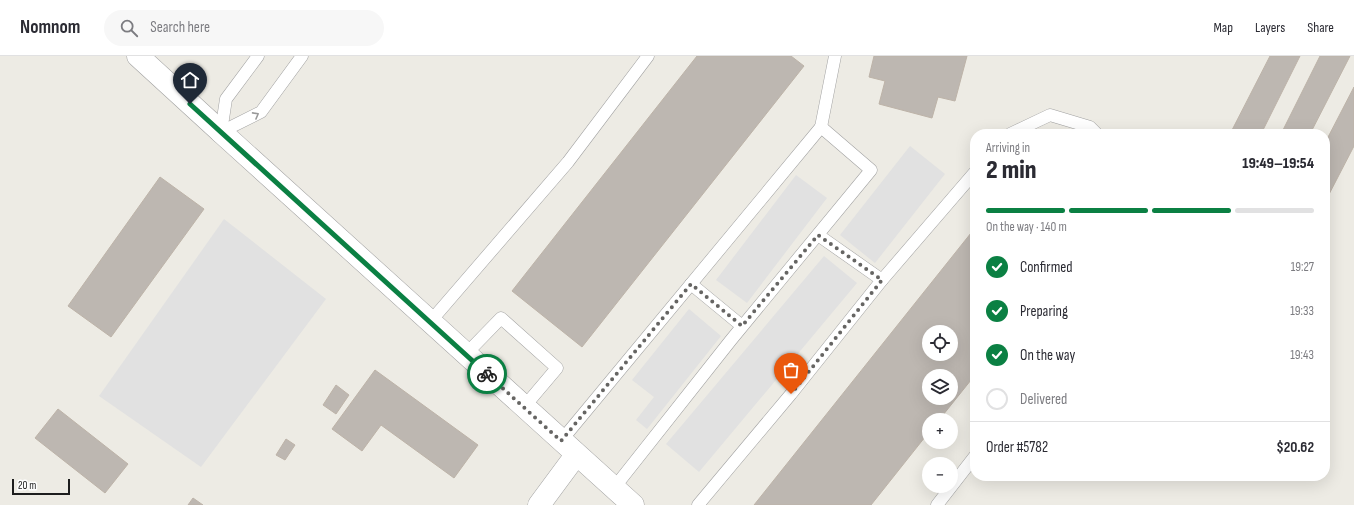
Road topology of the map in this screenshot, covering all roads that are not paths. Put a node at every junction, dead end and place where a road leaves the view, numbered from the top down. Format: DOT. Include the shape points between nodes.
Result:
graph roads {
  1 [pos="138,56"];
  2 [pos="258,56"];
  3 [pos="302,56"];
  4 [pos="648,56"];
  5 [pos="835,56"];
  6 [pos="821,127"];
  7 [pos="1021,129"];
  8 [pos="1092,129"];
  9 [pos="221,132"];
  10 [pos="970,178"];
  11 [pos="818,235"];
  12 [pos="882,280"];
  13 [pos="691,284"];
  14 [pos="430,322"];
  15 [pos="742,326"];
  16 [pos="466,354"];
  17 [pos="524,407"];
  18 [pos="569,448"];
  19 [pos="970,462"];
  20 [pos="614,488"];
  21 [pos="539,505"];
  22 [pos="633,505"];
  23 [pos="698,505"];
  24 [pos="937,505"];
  1 -- 9 [label="street"];
  2 -- 9 [label="lane" via="226,99"];
  9 -- 3 [label="lane, one-way" via="261,112"];
  4 -- 14 [label="lane" via="568,162"];
  5 -- 6 [label="lane"];
  6 -- 11 [label="lane" via="871,170"];
  6 -- 13 [label="lane"];
  7 -- 8 [label="lane" via="1050,115"];
  9 -- 14 [label="street"];
  10 -- 12 [label="lane"];
  11 -- 12 [label="lane"];
  11 -- 15 [label="lane"];
  12 -- 23 [label="lane"];
  13 -- 15 [label="lane"];
  13 -- 18 [label="lane"];
  14 -- 16 [label="street"];
  15 -- 20 [label="lane"];
  16 -- 17 [label="street"];
  16 -- 17 [label="lane" via="501,318 557,368"];
  17 -- 18 [label="street"];
  18 -- 20 [label="street"];
  18 -- 21 [label="street"];
  19 -- 24 [label="lane"];
  20 -- 22 [label="street"];
}
